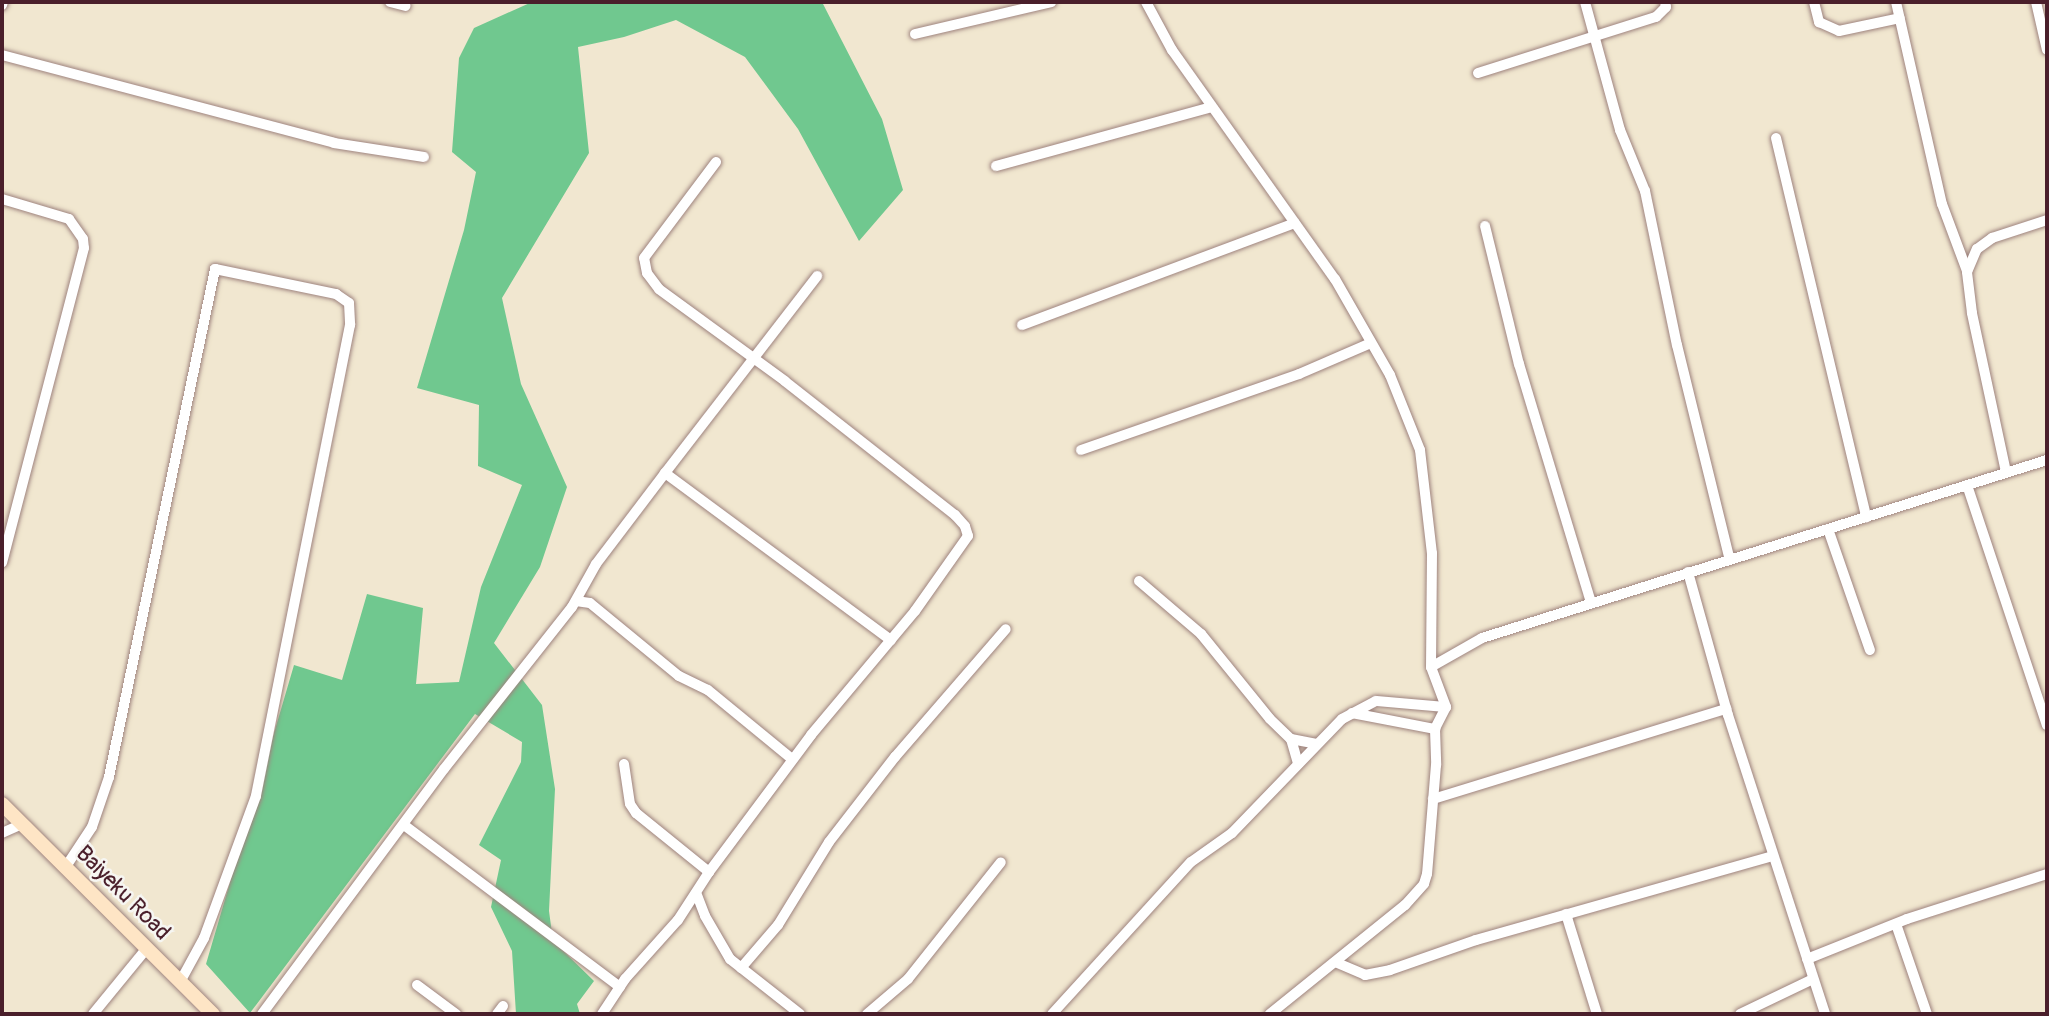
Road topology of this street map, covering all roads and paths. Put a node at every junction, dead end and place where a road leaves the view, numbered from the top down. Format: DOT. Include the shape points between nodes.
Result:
graph roads {
  1 [pos="390,2"];
  2 [pos="1051,2"];
  3 [pos="1146,2"];
  4 [pos="1585,2"];
  5 [pos="1665,2"];
  6 [pos="1814,2"];
  7 [pos="1896,2"];
  8 [pos="2036,2"];
  9 [pos="406,6"];
  10 [pos="1900,18"];
  11 [pos="915,34"];
  12 [pos="1594,35"];
  13 [pos="2047,50"];
  14 [pos="2,55"];
  15 [pos="1478,72"];
  16 [pos="1211,107"];
  17 [pos="1776,138"];
  18 [pos="424,158"];
  19 [pos="716,162"];
  20 [pos="996,166"];
  21 [pos="2,199"];
  22 [pos="2047,220"];
  23 [pos="1295,223"];
  24 [pos="1485,226"];
  25 [pos="1967,271"];
  26 [pos="817,276"];
  27 [pos="1022,325"];
  28 [pos="1371,343"];
  29 [pos="737,349"];
  30 [pos="752,358"];
  31 [pos="745,368"];
  32 [pos="1081,450"];
  33 [pos="2047,460"];
  34 [pos="2006,472"];
  35 [pos="665,473"];
  36 [pos="1967,485"];
  37 [pos="1866,517"];
  38 [pos="1828,529"];
  39 [pos="1730,560"];
  40 [pos="2,562"];
  41 [pos="1688,572"];
  42 [pos="1139,581"];
  43 [pos="585,584"];
  44 [pos="576,601"];
  45 [pos="590,603"];
  46 [pos="1591,603"];
  47 [pos="1006,629"];
  48 [pos="891,640"];
  49 [pos="1870,650"];
  50 [pos="1431,667"];
  51 [pos="1446,707"];
  52 [pos="1726,709"];
  53 [pos="1352,713"];
  54 [pos="2047,724"];
  55 [pos="1435,729"];
  56 [pos="1291,739"];
  57 [pos="1317,744"];
  58 [pos="792,759"];
  59 [pos="624,764"];
  60 [pos="1298,764"];
  61 [pos="1433,799"];
  62 [pos="2,804"];
  63 [pos="22,824"];
  64 [pos="404,825"];
  65 [pos="2,833"];
  66 [pos="1772,856"];
  67 [pos="1001,862"];
  68 [pos="65,868"];
  69 [pos="709,872"];
  70 [pos="2047,874"];
  71 [pos="697,895"];
  72 [pos="1566,914"];
  73 [pos="1896,924"];
  74 [pos="147,948"];
  75 [pos="1807,959"];
  76 [pos="1335,962"];
  77 [pos="741,968"];
  78 [pos="1813,979"];
  79 [pos="180,982"];
  80 [pos="417,985"];
  81 [pos="620,987"];
  82 [pos="93,1014"];
  83 [pos="213,1014"];
  84 [pos="262,1014"];
  85 [pos="456,1014"];
  86 [pos="602,1014"];
  87 [pos="800,1014"];
  88 [pos="867,1014"];
  89 [pos="1052,1014"];
  90 [pos="1269,1014"];
  91 [pos="1597,1014"];
  92 [pos="1740,1014"];
  93 [pos="1825,1014"];
  94 [pos="1927,1014"];
  1 -- 9 [label="street"];
  2 -- 11 [label="street"];
  3 -- 16 [label="street" via="1171,50"];
  4 -- 12 [label="street"];
  5 -- 12 [label="street" via="1657,17"];
  6 -- 10 [label="street" via="1819,22 1839,30"];
  7 -- 10 [label="street"];
  8 -- 13 [label="street"];
  10 -- 25 [label="street" via="1942,204"];
  12 -- 15 [label="street"];
  12 -- 39 [label="street" via="1620,130 1645,191"];
  14 -- 18 [label="street" via="334,143"];
  16 -- 20 [label="street"];
  16 -- 23 [label="street"];
  17 -- 37 [label="street"];
  19 -- 29 [label="street" via="644,258 644,265 659,289"];
  21 -- 40 [label="street" via="69,219 78,228 84,248"];
  22 -- 25 [label="street" via="1992,238 1977,249"];
  23 -- 27 [label="street"];
  23 -- 28 [label="street" via="1335,279"];
  24 -- 46 [label="street" via="1519,364"];
  25 -- 34 [label="street"];
  26 -- 30 [label="street"];
  28 -- 32 [label="street" via="1300,374"];
  28 -- 50 [label="street" via="1390,375 1420,450 1432,553"];
  29 -- 30 [label="street"];
  29 -- 31 [label="street"];
  30 -- 31 [label="street"];
  30 -- 48 [label="street" via="965,526 965,544"];
  31 -- 35 [label="street"];
  33 -- 34 [label="street"];
  34 -- 36 [label="street"];
  35 -- 43 [label="street"];
  35 -- 48 [label="street"];
  36 -- 37 [label="street"];
  36 -- 54 [label="street"];
  37 -- 38 [label="street"];
  38 -- 39 [label="street"];
  38 -- 49 [label="street"];
  39 -- 41 [label="street"];
  41 -- 46 [label="street"];
  41 -- 52 [label="street"];
  42 -- 56 [label="street" via="1201,634"];
  43 -- 44 [label="street"];
  43 -- 45 [label="street"];
  44 -- 45 [label="street"];
  44 -- 64 [label="street"];
  45 -- 58 [label="street"];
  46 -- 50 [label="street" via="1482,638"];
  47 -- 77 [label="street" via="828,842 778,925"];
  48 -- 58 [label="street"];
  50 -- 51 [label="street"];
  51 -- 53 [label="street" via="1376,701"];
  51 -- 55 [label="street"];
  52 -- 61 [label="street"];
  52 -- 66 [label="street"];
  53 -- 55 [label="street"];
  53 -- 57 [label="street"];
  55 -- 61 [label="street"];
  56 -- 57 [label="street"];
  56 -- 60 [label="street"];
  57 -- 60 [label="street"];
  58 -- 69 [label="street"];
  59 -- 69 [label="street" via="630,804 636,813"];
  60 -- 89 [label="street" via="1232,832 1191,862"];
  61 -- 76 [label="street" via="1424,884"];
  62 -- 63 [label="main road, Baiyeku Road"];
  63 -- 65 [label="street"];
  63 -- 68 [label="main road, Baiyeku Road"];
  64 -- 81 [label="street"];
  64 -- 84 [label="street"];
  66 -- 72 [label="street"];
  66 -- 75 [label="street"];
  67 -- 88 [label="street" via="908,979"];
  68 -- 74 [label="main road, Baiyeku Road"];
  68 -- 79 [label="street" via="93,827 109,777 215,269 336,294 349,303 350,325 256,796 204,938"];
  69 -- 71 [label="street"];
  70 -- 73 [label="street"];
  71 -- 77 [label="street" via="723,951"];
  71 -- 81 [label="street"];
  72 -- 76 [label="street" via="1390,970 1365,975"];
  72 -- 91 [label="street"];
  73 -- 75 [label="street"];
  73 -- 94 [label="street"];
  74 -- 79 [label="main road, Baiyeku Road"];
  74 -- 82 [label="street"];
  75 -- 78 [label="street"];
  76 -- 90 [label="street"];
  77 -- 87 [label="street"];
  78 -- 92 [label="street"];
  78 -- 93 [label="street"];
  79 -- 83 [label="main road, Baiyeku Road"];
  80 -- 85 [label="street"];
  81 -- 86 [label="street"];
}
